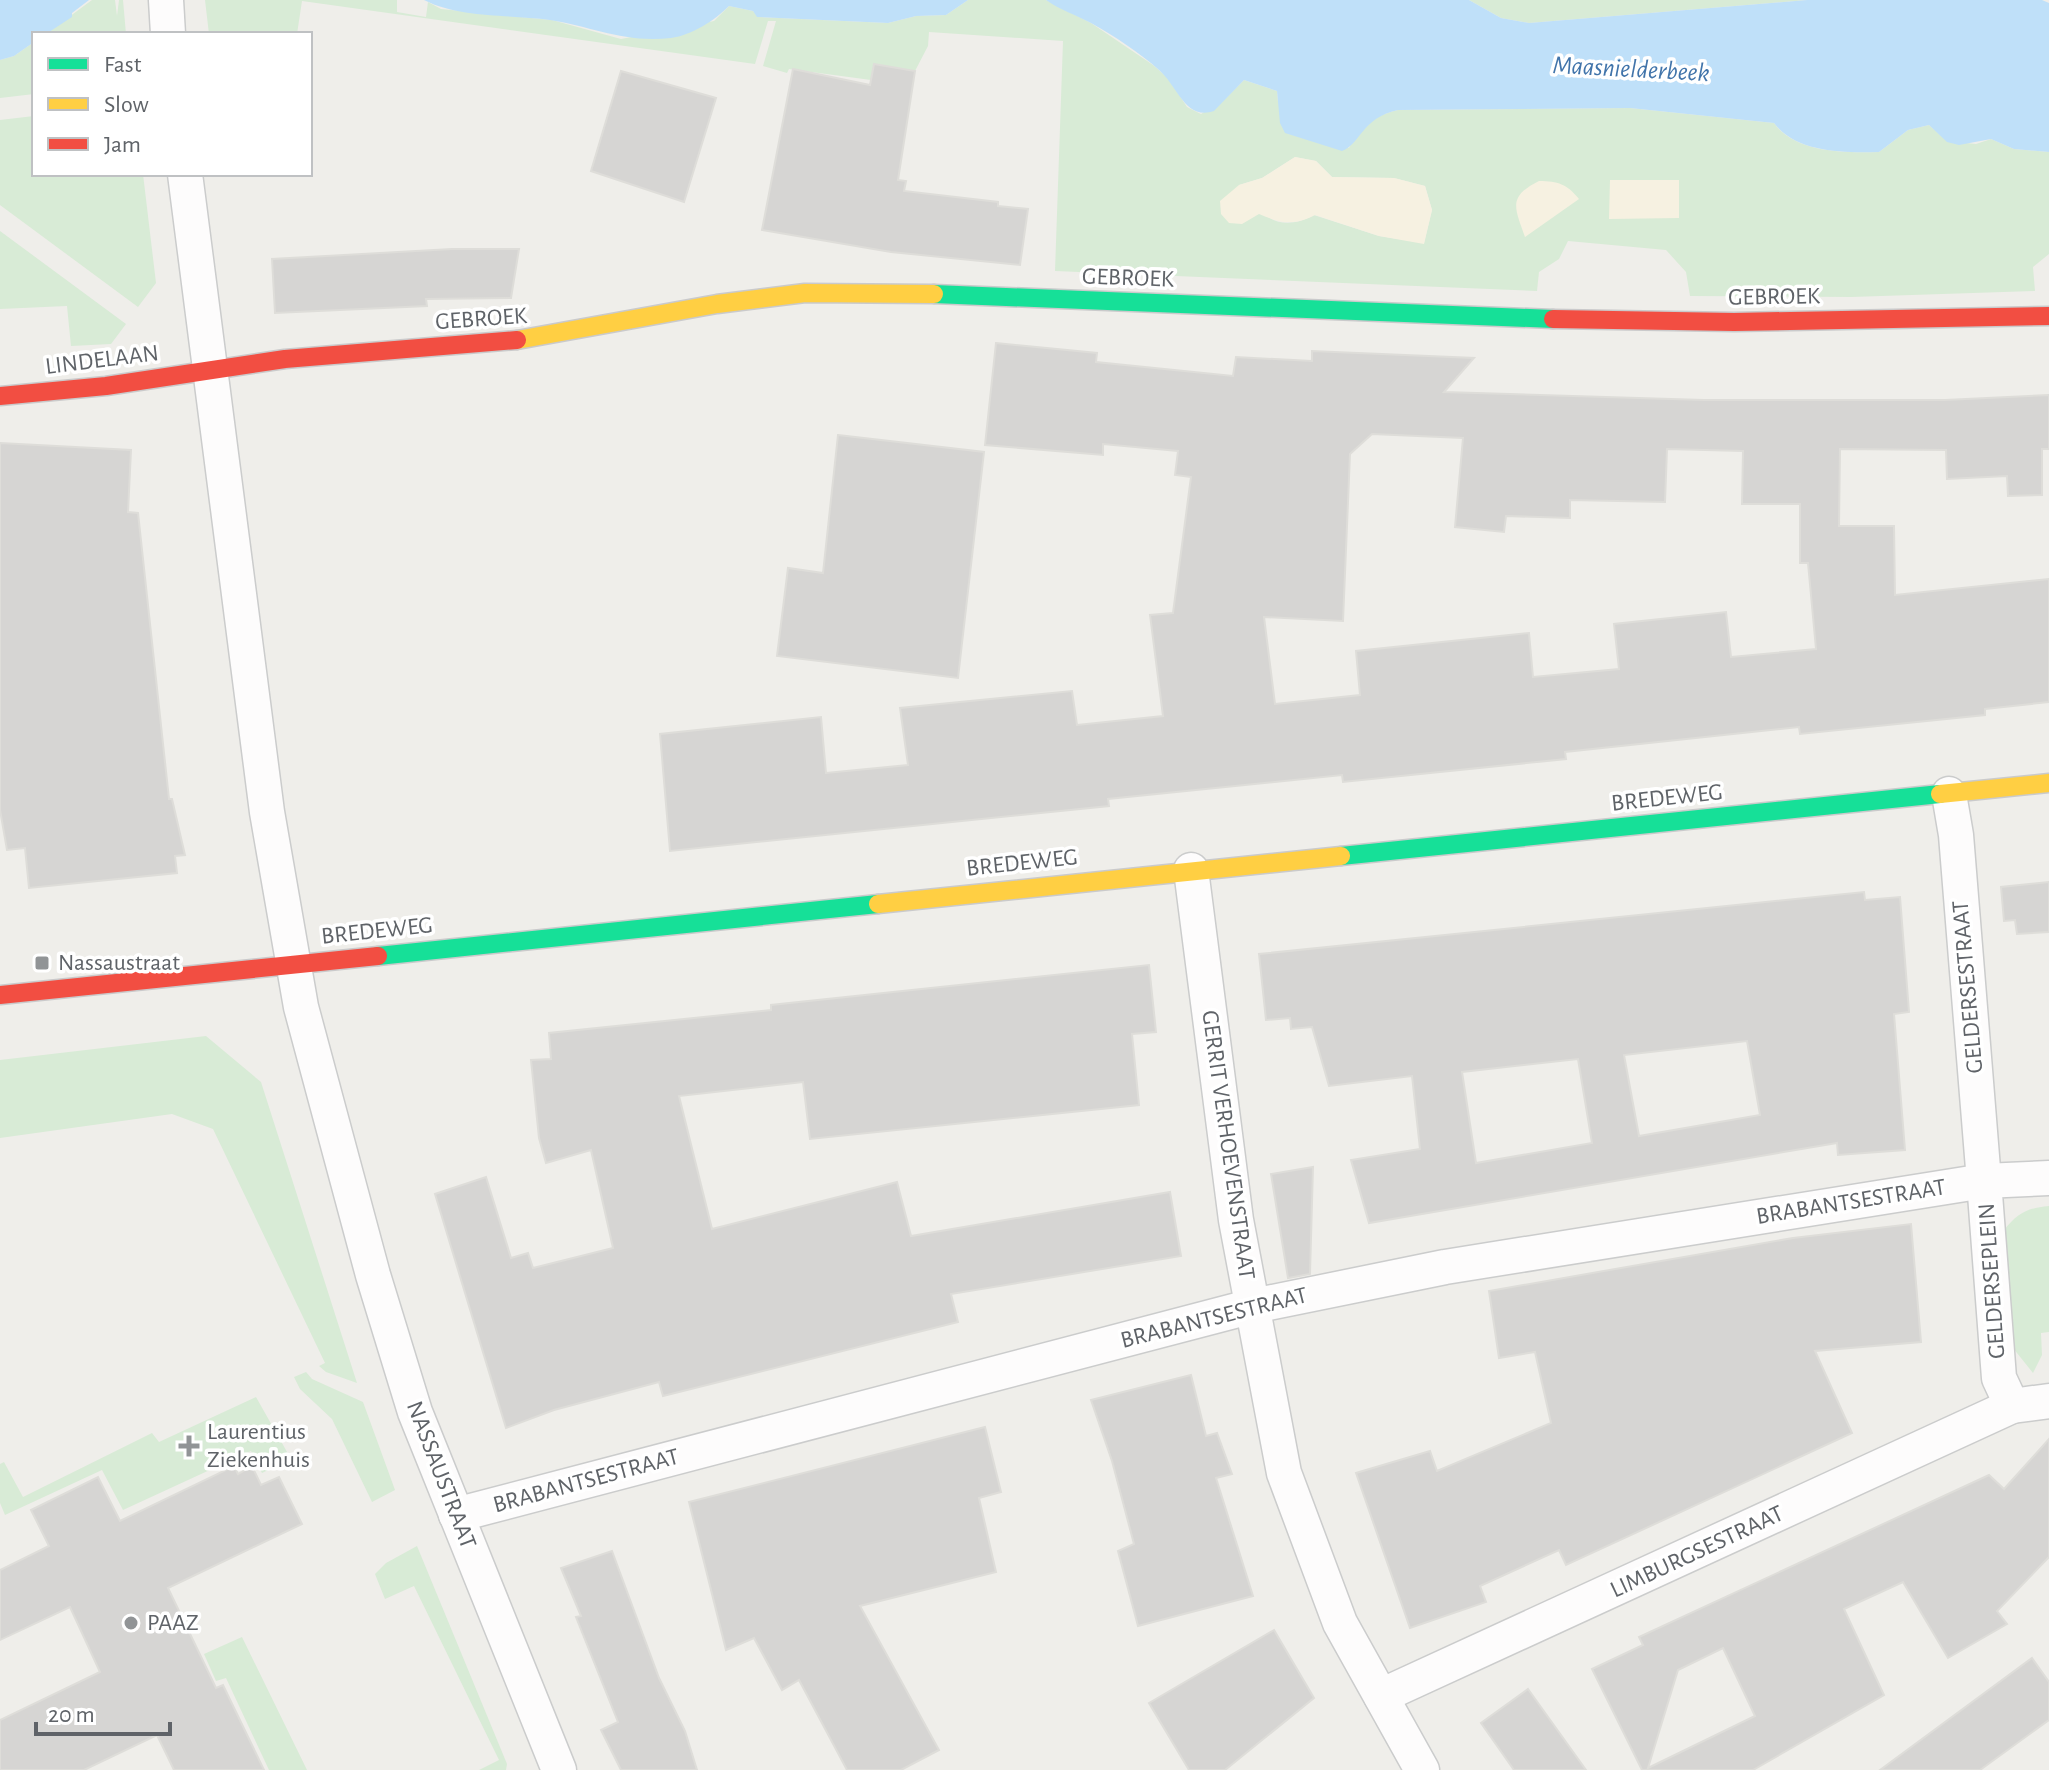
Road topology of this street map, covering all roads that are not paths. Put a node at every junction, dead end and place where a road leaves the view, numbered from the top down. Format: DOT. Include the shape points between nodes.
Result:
graph roads {
  1 [pos="166,0"];
  2 [pos="168,32"];
  3 [pos="185,176"];
  4 [pos="2049,316"];
  5 [pos="210,369"];
  6 [pos="0,396"];
  7 [pos="2049,783"];
  8 [pos="1949,794"];
  9 [pos="1191,870"];
  10 [pos="293,964"];
  11 [pos="0,995"];
  12 [pos="2049,1178"];
  13 [pos="1984,1181"];
  14 [pos="1253,1306"];
  15 [pos="2049,1401"];
  16 [pos="2012,1406"];
  17 [pos="456,1515"];
  18 [pos="1381,1696"];
  19 [pos="559,1770"];
  20 [pos="1422,1770"];
  1 -- 2 [label="street"];
  3 -- 5 [label="street, NASSAUSTRAAT"];
  4 -- 5 [label="street, GEBROEK" via="1734,322 1544,319 897,292 805,293 717,304 544,338"];
  5 -- 6 [label="street, LINDELAAN"];
  5 -- 10 [label="street, NASSAUSTRAAT" via="267,812"];
  7 -- 8 [label="street, BREDEWEG"];
  8 -- 9 [label="street, BREDEWEG"];
  8 -- 13 [label="street, GELDERSESTRAAT"];
  9 -- 10 [label="street, BREDEWEG"];
  9 -- 14 [label="street, GERRIT VERHOEVENSTRAAT" via="1236,1220"];
  10 -- 11 [label="street, BREDEWEG"];
  10 -- 17 [label="street, NASSAUSTRAAT" via="373,1275 415,1412"];
  12 -- 13 [label="street, GELDERSEPLEIN"];
  13 -- 14 [label="street, BRABANTSESTRAAT" via="1445,1267"];
  13 -- 16 [label="street, GELDERSEPLEIN" via="1999,1378"];
  14 -- 17 [label="street, BRABANTSESTRAAT"];
  14 -- 18 [label="street, GERRIT VERHOEVENSTRAAT" via="1284,1473 1340,1623"];
  15 -- 16 [label="street"];
  16 -- 18 [label="street, LIMBURGSESTRAAT"];
  17 -- 19 [label="street, NASSAUSTRAAT"];
  18 -- 20 [label="street, GERRIT VERHOEVENSTRAAT"];
}
